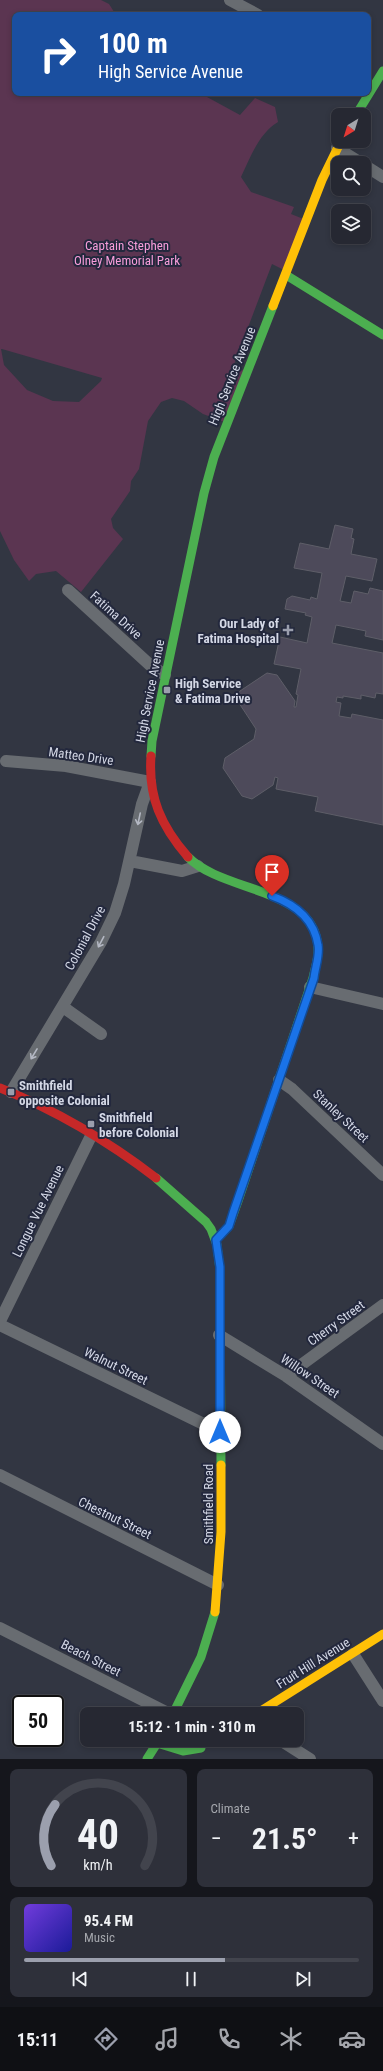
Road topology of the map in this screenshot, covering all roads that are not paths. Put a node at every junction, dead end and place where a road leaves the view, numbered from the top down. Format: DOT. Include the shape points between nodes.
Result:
graph roads {
  1 [pos="230,0"];
  2 [pos="252,12"];
  3 [pos="376,75"];
  4 [pos="371,85"];
  5 [pos="366,96"];
  6 [pos="360,108"];
  7 [pos="337,148"];
  8 [pos="343,148"];
  9 [pos="352,156"];
  10 [pos="371,169"];
  11 [pos="383,177"];
  12 [pos="286,275"];
  13 [pos="383,335"];
  14 [pos="68,590"];
  15 [pos="165,675"];
  16 [pos="6,761"];
  17 [pos="150,782"];
  18 [pos="130,861"];
  19 [pos="198,866"];
  20 [pos="310,987"];
  21 [pos="383,1004"];
  22 [pos="63,1007"];
  23 [pos="101,1034"];
  24 [pos="279,1080"];
  25 [pos="6,1090"];
  26 [pos="91,1136"];
  27 [pos="383,1175"];
  28 [pos="216,1240"];
  29 [pos="383,1305"];
  30 [pos="0,1321"];
  31 [pos="0,1325"];
  32 [pos="219,1335"];
  33 [pos="286,1376"];
  34 [pos="220,1432"];
  35 [pos="383,1444"];
  36 [pos="0,1475"];
  37 [pos="218,1585"];
  38 [pos="0,1628"];
  39 [pos="383,1634"];
  40 [pos="352,1654"];
  41 [pos="383,1701"];
  42 [pos="156,1707"];
  43 [pos="176,1707"];
  44 [pos="267,1707"];
  45 [pos="155,1747"];
  46 [pos="173,1747"];
  47 [pos="200,1747"];
  48 [pos="203,1747"];
  49 [pos="291,1747"];
  50 [pos="148,1759"];
  51 [pos="187,1759"];
  52 [pos="310,1759"];
  1 -- 2 [label="street"];
  3 -- 4 [label="main road"];
  5 -- 6 [label="main road"];
  7 -- 12 [label="main road, High Service Avenue" via="322,180"];
  8 -- 9 [label="street"];
  10 -- 11 [label="street"];
  12 -- 13 [label="main road"];
  12 -- 15 [label="main road, High Service Avenue" via="214,457"];
  14 -- 15 [label="street, Fatima Drive"];
  15 -- 17 [label="main road, High Service Avenue" via="152,741"];
  16 -- 17 [label="street, Matteo Drive" via="66,766"];
  17 -- 18 [label="street, Colonial Drive, one-way" via="142,804"];
  17 -- 19 [label="main road, High Service Avenue" via="158,808 172,836"];
  18 -- 19 [label="street" via="182,871"];
  18 -- 22 [label="street, Colonial Drive, one-way" via="115,913"];
  19 -- 20 [label="main road, High Service Avenue" via="221,879 288,902 309,921 318,945"];
  20 -- 21 [label="street"];
  20 -- 24 [label="main road, High Service Avenue"];
  22 -- 23 [label="street"];
  22 -- 25 [label="street, Colonial Drive, one-way"];
  24 -- 27 [label="street, Stanley Street" via="292,1089"];
  24 -- 28 [label="main road, High Service Avenue" via="229,1226"];
  25 -- 26 [label="main road, Smithfield Road"];
  26 -- 28 [label="main road, Smithfield Road" via="146,1169 167,1185 202,1218"];
  26 -- 30 [label="street, Longue Vue Avenue"];
  28 -- 32 [label="main road, Smithfield Road" via="220,1267"];
  29 -- 33 [label="street, Cherry Street"];
  31 -- 34 [label="street, Walnut Street"];
  32 -- 33 [label="street, Willow Street"];
  32 -- 34 [label="main road, Smithfield Road"];
  33 -- 35 [label="street, Willow Street"];
  34 -- 37 [label="main road, Smithfield Road" via="221,1532"];
  36 -- 37 [label="street, Chestnut Street"];
  37 -- 43 [label="main road, Smithfield Road" via="210,1632"];
  38 -- 42 [label="street, Beach Street"];
  39 -- 40 [label="main road, Fruit Hill Avenue"];
  40 -- 41 [label="street"];
  40 -- 44 [label="main road, Fruit Hill Avenue"];
  45 -- 50 [label="main road"];
  46 -- 47 [label="main road" via="183,1751"];
  48 -- 51 [label="main road"];
  49 -- 52 [label="street"];
}
